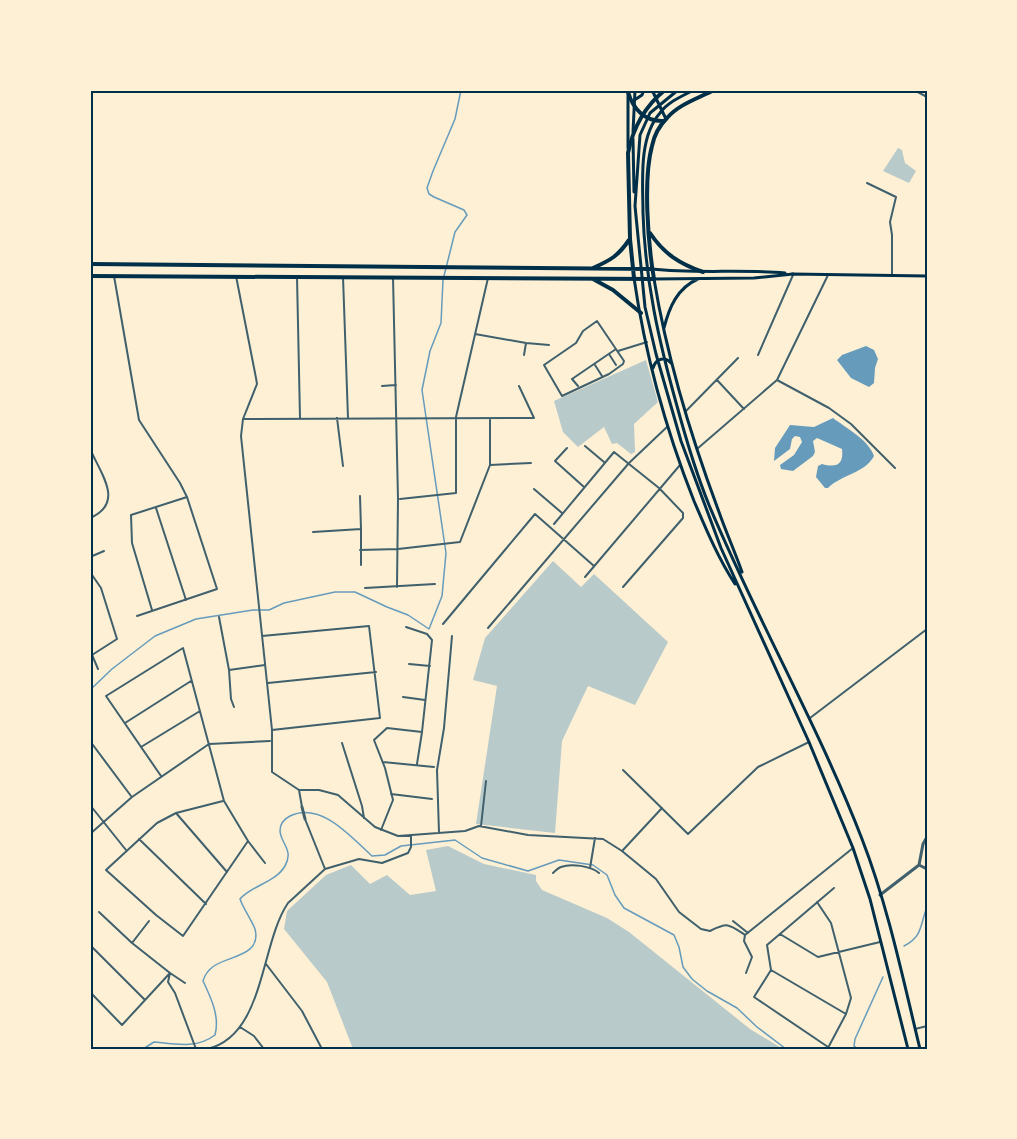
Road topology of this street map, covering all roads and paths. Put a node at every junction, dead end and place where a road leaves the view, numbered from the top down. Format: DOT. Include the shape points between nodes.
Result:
graph roads {
  1 [pos="635,90"];
  2 [pos="644,90"];
  3 [pos="652,90"];
  4 [pos="665,90"];
  5 [pos="678,90"];
  6 [pos="694,90"];
  7 [pos="714,90"];
  8 [pos="914,90"];
  9 [pos="628,93"];
  10 [pos="656,97"];
  11 [pos="927,98"];
  12 [pos="642,116"];
  13 [pos="665,120"];
  14 [pos="628,153"];
  15 [pos="867,183"];
  16 [pos="635,206"];
  17 [pos="649,232"];
  18 [pos="630,239"];
  19 [pos="90,264"];
  20 [pos="257,266"];
  21 [pos="590,269"];
  22 [pos="633,269"];
  23 [pos="652,269"];
  24 [pos="704,272"];
  25 [pos="794,274"];
  26 [pos="828,275"];
  27 [pos="90,276"];
  28 [pos="114,276"];
  29 [pos="236,276"];
  30 [pos="257,276"];
  31 [pos="297,276"];
  32 [pos="892,276"];
  33 [pos="927,276"];
  34 [pos="343,277"];
  35 [pos="393,277"];
  36 [pos="488,278"];
  37 [pos="592,278"];
  38 [pos="634,278"];
  39 [pos="699,278"];
  40 [pos="654,279"];
  41 [pos="640,313"];
  42 [pos="664,329"];
  43 [pos="475,334"];
  44 [pos="647,342"];
  45 [pos="526,344"];
  46 [pos="549,345"];
  47 [pos="617,350"];
  48 [pos="609,354"];
  49 [pos="524,355"];
  50 [pos="758,355"];
  51 [pos="738,358"];
  52 [pos="595,365"];
  53 [pos="616,365"];
  54 [pos="673,365"];
  55 [pos="653,370"];
  56 [pos="602,376"];
  57 [pos="717,380"];
  58 [pos="777,380"];
  59 [pos="396,385"];
  60 [pos="382,386"];
  61 [pos="519,386"];
  62 [pos="579,387"];
  63 [pos="744,409"];
  64 [pos="686,411"];
  65 [pos="456,417"];
  66 [pos="300,418"];
  67 [pos="337,418"];
  68 [pos="348,418"];
  69 [pos="397,418"];
  70 [pos="243,419"];
  71 [pos="490,419"];
  72 [pos="668,426"];
  73 [pos="585,446"];
  74 [pos="567,448"];
  75 [pos="90,449"];
  76 [pos="698,449"];
  77 [pos="604,462"];
  78 [pos="531,463"];
  79 [pos="629,463"];
  80 [pos="489,465"];
  81 [pos="680,465"];
  82 [pos="343,466"];
  83 [pos="895,468"];
  84 [pos="584,487"];
  85 [pos="659,488"];
  86 [pos="534,489"];
  87 [pos="360,496"];
  88 [pos="187,497"];
  89 [pos="398,499"];
  90 [pos="156,507"];
  91 [pos="562,513"];
  92 [pos="90,518"];
  93 [pos="554,524"];
  94 [pos="361,529"];
  95 [pos="313,532"];
  96 [pos="564,540"];
  97 [pos="398,549"];
  98 [pos="360,550"];
  99 [pos="104,551"];
  100 [pos="90,557"];
  101 [pos="361,566"];
  102 [pos="594,566"];
  103 [pos="90,572"];
  104 [pos="585,577"];
  105 [pos="435,584"];
  106 [pos="397,587"];
  107 [pos="623,587"];
  108 [pos="365,588"];
  109 [pos="739,590"];
  110 [pos="749,591"];
  111 [pos="186,600"];
  112 [pos="152,611"];
  113 [pos="137,616"];
  114 [pos="219,617"];
  115 [pos="443,624"];
  116 [pos="406,627"];
  117 [pos="488,628"];
  118 [pos="927,629"];
  119 [pos="262,636"];
  120 [pos="452,636"];
  121 [pos="90,650"];
  122 [pos="92,655"];
  123 [pos="409,664"];
  124 [pos="265,665"];
  125 [pos="430,666"];
  126 [pos="98,669"];
  127 [pos="229,670"];
  128 [pos="376,672"];
  129 [pos="192,680"];
  130 [pos="267,683"];
  131 [pos="403,697"];
  132 [pos="425,700"];
  133 [pos="234,707"];
  134 [pos="200,711"];
  135 [pos="809,718"];
  136 [pos="125,723"];
  137 [pos="272,730"];
  138 [pos="422,732"];
  139 [pos="271,740"];
  140 [pos="90,741"];
  141 [pos="809,742"];
  142 [pos="342,743"];
  143 [pos="209,744"];
  144 [pos="141,747"];
  145 [pos="383,762"];
  146 [pos="417,765"];
  147 [pos="434,767"];
  148 [pos="623,770"];
  149 [pos="161,776"];
  150 [pos="486,781"];
  151 [pos="298,790"];
  152 [pos="392,794"];
  153 [pos="132,797"];
  154 [pos="432,799"];
  155 [pos="224,801"];
  156 [pos="90,805"];
  157 [pos="302,807"];
  158 [pos="662,808"];
  159 [pos="176,813"];
  160 [pos="364,818"];
  161 [pos="305,819"];
  162 [pos="103,822"];
  163 [pos="481,826"];
  164 [pos="381,830"];
  165 [pos="439,833"];
  166 [pos="90,834"];
  167 [pos="411,835"];
  168 [pos="595,837"];
  169 [pos="927,837"];
  170 [pos="140,839"];
  171 [pos="248,841"];
  172 [pos="853,848"];
  173 [pos="126,850"];
  174 [pos="622,851"];
  175 [pos="265,862"];
  176 [pos="920,865"];
  177 [pos="590,868"];
  178 [pos="325,869"];
  179 [pos="927,869"];
  180 [pos="228,873"];
  181 [pos="553,873"];
  182 [pos="599,873"];
  183 [pos="834,888"];
  184 [pos="880,895"];
  185 [pos="817,903"];
  186 [pos="206,904"];
  187 [pos="99,912"];
  188 [pos="149,921"];
  189 [pos="732,921"];
  190 [pos="746,934"];
  191 [pos="780,934"];
  192 [pos="880,942"];
  193 [pos="132,943"];
  194 [pos="90,945"];
  195 [pos="840,953"];
  196 [pos="266,964"];
  197 [pos="771,970"];
  198 [pos="170,973"];
  199 [pos="746,973"];
  200 [pos="185,983"];
  201 [pos="90,992"];
  202 [pos="144,999"];
  203 [pos="846,1014"];
  204 [pos="927,1026"];
  205 [pos="240,1027"];
  206 [pos="915,1029"];
  207 [pos="195,1048"];
  208 [pos="829,1048"];
  209 [pos="207,1049"];
  210 [pos="264,1049"];
  211 [pos="322,1049"];
  212 [pos="908,1049"];
  213 [pos="920,1049"];
  1 -- 16 [label="main road"];
  2 -- 9 [label="main road" via="638,99"];
  3 -- 10 [label="main road"];
  4 -- 10 [label="main road"];
  5 -- 16 [label="main road" via="650,113 640,135"];
  6 -- 110 [label="main road" via="660,112 647,139 644,221 652,309 686,439 709,504"];
  7 -- 13 [label="main road" via="678,108"];
  8 -- 11 [label="street"];
  9 -- 12 [label="main road"];
  9 -- 14 [label="main road"];
  10 -- 12 [label="main road"];
  10 -- 13 [label="main road"];
  12 -- 13 [label="main road"];
  12 -- 14 [label="main road"];
  13 -- 17 [label="main road" via="652,143 648,164"];
  14 -- 18 [label="main road"];
  15 -- 32 [label="street" via="896,197 890,222"];
  16 -- 109 [label="main road" via="645,307 656,354 681,441"];
  17 -- 23 [label="main road"];
  17 -- 24 [label="main road" via="677,262"];
  18 -- 21 [label="main road" via="616,256"];
  18 -- 22 [label="main road"];
  19 -- 20 [label="main road"];
  20 -- 21 [label="main road"];
  20 -- 30 [label="main road"];
  21 -- 22 [label="main road"];
  22 -- 23 [label="main road"];
  22 -- 38 [label="main road"];
  23 -- 24 [label="main road"];
  23 -- 40 [label="main road"];
  24 -- 25 [label="main road"];
  25 -- 26 [label="main road"];
  25 -- 39 [label="main road"];
  25 -- 50 [label="street"];
  26 -- 32 [label="main road"];
  26 -- 58 [label="street"];
  27 -- 28 [label="main road"];
  28 -- 29 [label="main road"];
  28 -- 88 [label="street" via="139,420"];
  29 -- 30 [label="main road"];
  29 -- 70 [label="street" via="257,384"];
  30 -- 31 [label="main road"];
  31 -- 34 [label="main road"];
  31 -- 66 [label="street"];
  32 -- 33 [label="main road"];
  34 -- 35 [label="main road"];
  34 -- 68 [label="street"];
  35 -- 36 [label="main road"];
  35 -- 59 [label="street"];
  36 -- 37 [label="main road"];
  36 -- 43 [label="street"];
  37 -- 38 [label="main road"];
  37 -- 41 [label="main road"];
  38 -- 40 [label="main road"];
  38 -- 41 [label="main road"];
  39 -- 40 [label="main road"];
  39 -- 42 [label="main road" via="677,296"];
  40 -- 42 [label="main road"];
  41 -- 44 [label="main road"];
  42 -- 54 [label="main road"];
  43 -- 45 [label="street"];
  43 -- 65 [label="street"];
  44 -- 47 [label="street"];
  44 -- 55 [label="main road"];
  45 -- 46 [label="street"];
  45 -- 49 [label="street"];
  47 -- 48 [label="street"];
  47 -- 56 [label="street" via="624,364"];
  47 -- 62 [label="street" via="597,321 583,331 576,343 544,365 562,396"];
  48 -- 52 [label="street"];
  48 -- 53 [label="street"];
  51 -- 57 [label="street"];
  52 -- 56 [label="street"];
  52 -- 62 [label="street" via="572,379"];
  54 -- 55 [label="main road" via="660,359"];
  54 -- 64 [label="main road"];
  55 -- 72 [label="main road"];
  56 -- 62 [label="street"];
  57 -- 63 [label="street"];
  57 -- 64 [label="street"];
  58 -- 63 [label="street"];
  58 -- 83 [label="street" via="851,424"];
  59 -- 60 [label="street"];
  59 -- 69 [label="street"];
  61 -- 71 [label="street" via="534,418"];
  63 -- 76 [label="street"];
  64 -- 76 [label="main road"];
  65 -- 69 [label="street"];
  65 -- 71 [label="street"];
  65 -- 89 [label="street" via="456,494"];
  66 -- 67 [label="street"];
  66 -- 70 [label="street"];
  67 -- 68 [label="street"];
  67 -- 82 [label="street"];
  68 -- 69 [label="street"];
  69 -- 89 [label="street"];
  70 -- 119 [label="street" via="241,436"];
  71 -- 80 [label="street"];
  72 -- 79 [label="street"];
  72 -- 81 [label="main road"];
  73 -- 77 [label="street"];
  74 -- 84 [label="street" via="555,461"];
  75 -- 92 [label="street" via="109,499 100,514"];
  76 -- 110 [label="main road"];
  77 -- 79 [label="street" via="615,452"];
  77 -- 84 [label="street"];
  78 -- 80 [label="street"];
  79 -- 85 [label="street"];
  79 -- 96 [label="street"];
  80 -- 97 [label="street" via="460,542"];
  81 -- 85 [label="street"];
  81 -- 109 [label="main road" via="719,558"];
  84 -- 91 [label="street"];
  85 -- 102 [label="street"];
  85 -- 107 [label="street" via="683,513 683,518"];
  86 -- 91 [label="street"];
  87 -- 94 [label="street"];
  88 -- 90 [label="street"];
  88 -- 111 [label="street" via="217,589"];
  89 -- 97 [label="street"];
  90 -- 111 [label="street"];
  90 -- 112 [label="street" via="131,515 132,543"];
  91 -- 93 [label="street"];
  94 -- 95 [label="street"];
  94 -- 98 [label="street"];
  96 -- 102 [label="street"];
  96 -- 115 [label="street" via="535,514"];
  96 -- 117 [label="street"];
  97 -- 98 [label="street"];
  97 -- 106 [label="street"];
  98 -- 101 [label="street"];
  99 -- 100 [label="street"];
  102 -- 104 [label="street"];
  103 -- 122 [label="street" via="101,588 117,639"];
  105 -- 106 [label="street"];
  106 -- 108 [label="street"];
  109 -- 141 [label="main road"];
  110 -- 135 [label="main road"];
  111 -- 112 [label="street"];
  112 -- 113 [label="street"];
  114 -- 127 [label="street"];
  116 -- 125 [label="street" via="430,636"];
  118 -- 135 [label="street"];
  119 -- 124 [label="street"];
  119 -- 128 [label="street" via="369,626"];
  120 -- 165 [label="street" via="437,770"];
  121 -- 122 [label="street"];
  122 -- 126 [label="street"];
  123 -- 125 [label="street"];
  124 -- 127 [label="street"];
  124 -- 130 [label="street"];
  125 -- 132 [label="street"];
  127 -- 133 [label="street"];
  128 -- 130 [label="street"];
  128 -- 137 [label="street" via="380,718"];
  129 -- 134 [label="street"];
  129 -- 136 [label="street"];
  129 -- 136 [label="street" via="183,648 106,696"];
  130 -- 137 [label="street"];
  131 -- 132 [label="street"];
  132 -- 138 [label="street"];
  134 -- 143 [label="street"];
  134 -- 144 [label="street"];
  135 -- 184 [label="main road" via="862,840"];
  136 -- 144 [label="street"];
  137 -- 139 [label="street"];
  138 -- 145 [label="street" via="387,729 374,740"];
  138 -- 146 [label="street"];
  139 -- 143 [label="street"];
  139 -- 151 [label="street" via="272,772"];
  140 -- 153 [label="street"];
  141 -- 158 [label="street" via="759,767 688,834"];
  141 -- 172 [label="main road"];
  142 -- 160 [label="street"];
  143 -- 149 [label="street"];
  143 -- 155 [label="street"];
  144 -- 149 [label="street"];
  145 -- 146 [label="street"];
  145 -- 152 [label="street"];
  146 -- 147 [label="street"];
  148 -- 158 [label="street"];
  149 -- 153 [label="street"];
  150 -- 163 [label="street"];
  151 -- 157 [label="street"];
  151 -- 160 [label="street" via="338,795"];
  152 -- 154 [label="street"];
  152 -- 164 [label="street"];
  153 -- 162 [label="street"];
  155 -- 159 [label="street"];
  155 -- 171 [label="street"];
  156 -- 162 [label="street"];
  157 -- 161 [label="street"];
  158 -- 174 [label="street"];
  159 -- 170 [label="street" via="157,823"];
  159 -- 180 [label="street"];
  160 -- 164 [label="street"];
  161 -- 178 [label="street"];
  162 -- 166 [label="street"];
  162 -- 173 [label="street"];
  163 -- 165 [label="street"];
  163 -- 168 [label="street" via="528,835"];
  164 -- 167 [label="street" via="398,836"];
  165 -- 167 [label="street"];
  167 -- 178 [label="street" via="408,853 382,863 359,859"];
  168 -- 174 [label="street"];
  168 -- 177 [label="street"];
  169 -- 176 [label="street"];
  170 -- 173 [label="street"];
  170 -- 186 [label="street"];
  171 -- 175 [label="street"];
  171 -- 180 [label="street"];
  172 -- 190 [label="street"];
  172 -- 192 [label="main road"];
  173 -- 186 [label="street" via="106,870 183,936"];
  174 -- 190 [label="street" via="656,879 679,912 701,929 710,931 728,924"];
  176 -- 179 [label="street"];
  176 -- 184 [label="street"];
  177 -- 181 [label="street" via="562,866"];
  177 -- 182 [label="street"];
  178 -- 196 [label="street" via="283,909"];
  180 -- 186 [label="street"];
  183 -- 185 [label="street"];
  184 -- 206 [label="main road"];
  185 -- 191 [label="street"];
  185 -- 195 [label="street" via="831,923"];
  187 -- 193 [label="street"];
  188 -- 193 [label="street"];
  189 -- 190 [label="street"];
  190 -- 199 [label="street" via="744,941 752,957"];
  191 -- 195 [label="street" via="818,957"];
  191 -- 197 [label="street" via="767,945"];
  192 -- 195 [label="street"];
  192 -- 212 [label="main road"];
  193 -- 198 [label="street"];
  194 -- 202 [label="street"];
  195 -- 203 [label="street" via="851,998"];
  196 -- 205 [label="street"];
  196 -- 211 [label="street" via="302,1011"];
  197 -- 203 [label="street"];
  197 -- 208 [label="street" via="754,997"];
  198 -- 200 [label="street"];
  198 -- 202 [label="street"];
  198 -- 207 [label="street" via="168,981"];
  201 -- 202 [label="street" via="122,1024"];
  203 -- 208 [label="street"];
  204 -- 206 [label="street"];
  205 -- 209 [label="street" via="221,1044"];
  205 -- 210 [label="street"];
  206 -- 213 [label="main road"];
}
